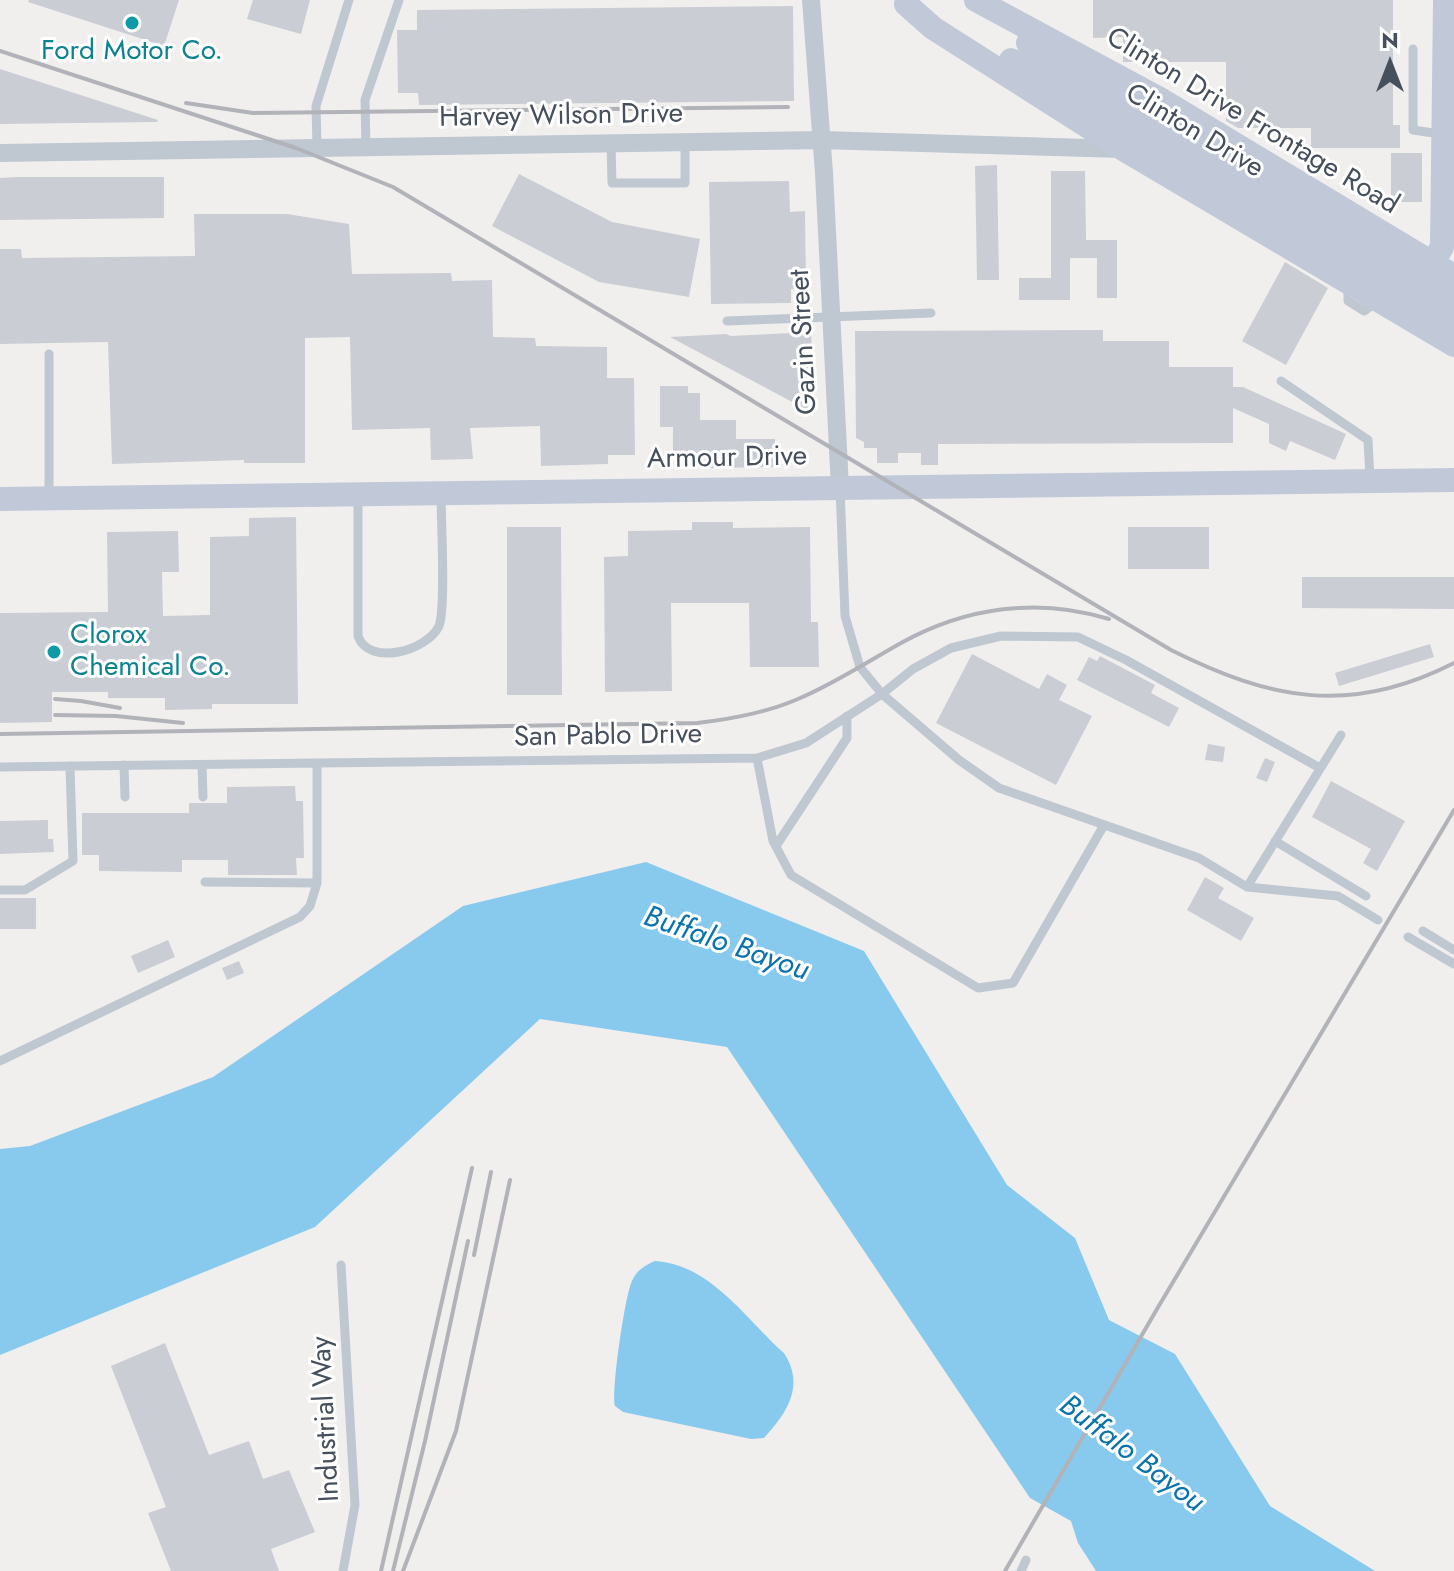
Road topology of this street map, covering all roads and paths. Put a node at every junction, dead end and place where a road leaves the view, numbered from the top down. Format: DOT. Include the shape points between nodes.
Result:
graph roads {
  1 [pos="349,0"];
  2 [pos="399,0"];
  3 [pos="811,0"];
  4 [pos="969,0"];
  5 [pos="976,0"];
  6 [pos="1445,0"];
  7 [pos="903,2"];
  8 [pos="1413,49"];
  9 [pos="822,140"];
  10 [pos="611,144"];
  11 [pos="685,144"];
  12 [pos="1447,145"];
  13 [pos="317,147"];
  14 [pos="366,147"];
  15 [pos="1123,149"];
  16 [pos="0,153"];
  17 [pos="1448,225"];
  18 [pos="1432,263"];
  19 [pos="1356,264"];
  20 [pos="1454,276"];
  21 [pos="1454,300"];
  22 [pos="931,313"];
  23 [pos="1402,314"];
  24 [pos="832,316"];
  25 [pos="727,321"];
  26 [pos="1454,322"];
  27 [pos="1454,345"];
  28 [pos="49,354"];
  29 [pos="1281,381"];
  30 [pos="1454,480"];
  31 [pos="1370,481"];
  32 [pos="840,488"];
  33 [pos="358,492"];
  34 [pos="441,492"];
  35 [pos="49,498"];
  36 [pos="0,499"];
  37 [pos="882,694"];
  38 [pos="847,716"];
  39 [pos="1341,735"];
  40 [pos="757,758"];
  41 [pos="317,763"];
  42 [pos="124,765"];
  43 [pos="202,765"];
  44 [pos="70,766"];
  45 [pos="0,767"];
  46 [pos="1320,768"];
  47 [pos="125,797"];
  48 [pos="203,797"];
  49 [pos="1104,825"];
  50 [pos="1275,841"];
  51 [pos="776,846"];
  52 [pos="205,882"];
  53 [pos="317,883"];
  54 [pos="1247,887"];
  55 [pos="0,890"];
  56 [pos="1366,896"];
  57 [pos="1378,920"];
  58 [pos="1423,931"];
  59 [pos="1408,937"];
  60 [pos="1454,950"];
  61 [pos="1454,964"];
  62 [pos="0,1061"];
  63 [pos="341,1265"];
  64 [pos="1026,1560"];
  65 [pos="343,1571"];
  66 [pos="1021,1571"];
  1 -- 13 [label="lane" via="316,106"];
  2 -- 14 [label="lane" via="365,100"];
  3 -- 9 [label="street, Gazin Street"];
  4 -- 19 [label="street, Clinton Drive"];
  5 -- 18 [label="street, Clinton Drive Frontage Road" via="1160,99"];
  6 -- 12 [label="street"];
  7 -- 15 [label="street" via="933,28"];
  7 -- 19 [label="street, Clinton Drive" via="1041,76"];
  8 -- 12 [label="lane" via="1413,130"];
  9 -- 11 [label="street, Harvey Wilson Drive"];
  9 -- 15 [label="street, Harvey Wilson Drive"];
  9 -- 24 [label="street, Gazin Street"];
  10 -- 11 [label="street, Harvey Wilson Drive"];
  10 -- 11 [label="lane" via="612,183 685,183"];
  10 -- 14 [label="street, Harvey Wilson Drive"];
  12 -- 17 [label="street"];
  13 -- 14 [label="street, Harvey Wilson Drive"];
  13 -- 16 [label="street, Harvey Wilson Drive"];
  15 -- 19 [label="street"];
  17 -- 18 [label="street"];
  18 -- 20 [label="street, Clinton Drive Frontage Road"];
  18 -- 23 [label="street"];
  19 -- 21 [label="street, Clinton Drive, bridge"];
  19 -- 23 [label="street" via="1378,299"];
  19 -- 26 [label="street, Clinton Drive, bridge"];
  22 -- 24 [label="lane"];
  23 -- 27 [label="street"];
  24 -- 25 [label="lane"];
  24 -- 32 [label="street, Gazin Street"];
  28 -- 35 [label="lane"];
  29 -- 31 [label="lane" via="1368,440"];
  30 -- 31 [label="street, Armour Drive"];
  31 -- 32 [label="street, Armour Drive"];
  32 -- 34 [label="street, Armour Drive"];
  32 -- 37 [label="lane, Gazin Street" via="845,616 860,667"];
  33 -- 34 [label="street, Armour Drive"];
  33 -- 34 [label="lane" via="358,636 371,652 418,647 437,629"];
  33 -- 35 [label="street, Armour Drive"];
  35 -- 36 [label="street, Armour Drive"];
  37 -- 38 [label="lane, San Pablo Drive"];
  37 -- 46 [label="lane, San Pablo Drive" via="951,648 1001,636 1078,637"];
  37 -- 49 [label="lane, Gazin Street" via="999,788"];
  38 -- 40 [label="lane, San Pablo Drive" via="806,743"];
  38 -- 51 [label="lane" via="847,738"];
  39 -- 46 [label="lane"];
  40 -- 41 [label="lane, San Pablo Drive"];
  40 -- 51 [label="lane"];
  41 -- 43 [label="lane, San Pablo Drive"];
  41 -- 53 [label="lane"];
  42 -- 43 [label="lane, San Pablo Drive"];
  42 -- 44 [label="lane, San Pablo Drive"];
  42 -- 47 [label="lane"];
  43 -- 48 [label="lane"];
  44 -- 45 [label="lane, San Pablo Drive"];
  44 -- 55 [label="lane" via="73,861 25,890"];
  46 -- 50 [label="lane"];
  49 -- 51 [label="lane" via="1013,983 978,988 791,875"];
  49 -- 54 [label="lane, Gazin Street" via="1199,858"];
  50 -- 54 [label="lane"];
  50 -- 56 [label="lane"];
  52 -- 53 [label="lane"];
  53 -- 62 [label="lane" via="310,906 286,925"];
  54 -- 57 [label="lane" via="1338,896"];
  58 -- 60 [label="lane"];
  59 -- 61 [label="lane"];
  63 -- 65 [label="lane, Industrial Way" via="355,1505"];
  64 -- 66 [label="lane"];
}
